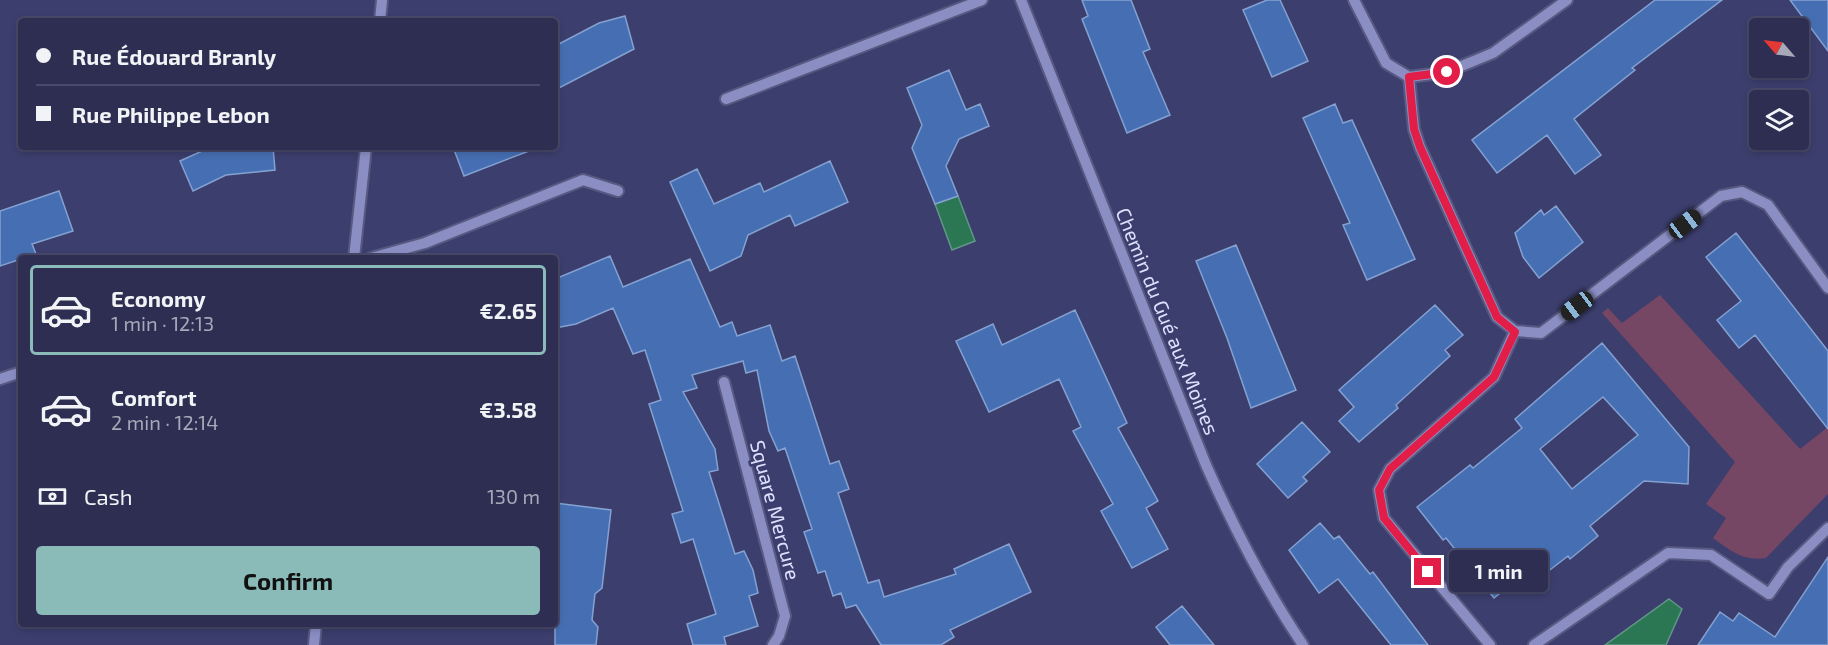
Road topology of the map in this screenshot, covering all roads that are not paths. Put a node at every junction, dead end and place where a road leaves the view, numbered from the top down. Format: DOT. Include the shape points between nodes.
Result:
graph roads {
  1 [pos="382,0"];
  2 [pos="982,0"];
  3 [pos="1021,0"];
  4 [pos="1354,0"];
  5 [pos="1567,0"];
  6 [pos="380,18"];
  7 [pos="1409,77"];
  8 [pos="726,99"];
  9 [pos="366,150"];
  10 [pos="618,191"];
  11 [pos="354,255"];
  12 [pos="383,255"];
  13 [pos="1828,288"];
  14 [pos="1515,332"];
  15 [pos="18,373"];
  16 [pos="0,379"];
  17 [pos="724,382"];
  18 [pos="1828,528"];
  19 [pos="316,627"];
  20 [pos="314,645"];
  21 [pos="773,645"];
  22 [pos="1303,645"];
  23 [pos="1490,645"];
  24 [pos="1534,645"];
  1 -- 6 [label="street"];
  2 -- 8 [label="street"];
  3 -- 22 [label="street, Chemin du Gué aux Moines" via="1206,465 1239,539"];
  4 -- 7 [label="street" via="1386,63"];
  5 -- 7 [label="street" via="1493,53 1447,72"];
  7 -- 14 [label="street" via="1414,129 1420,147 1497,317"];
  9 -- 11 [label="street"];
  10 -- 12 [label="street" via="583,180 425,243"];
  13 -- 14 [label="street" via="1768,205 1743,192 1721,196 1541,333"];
  14 -- 23 [label="street" via="1494,377 1390,469 1379,490 1384,518"];
  15 -- 16 [label="street"];
  17 -- 21 [label="street, Square Mercure" via="785,616"];
  18 -- 24 [label="street" via="1788,567 1769,594 1711,555 1668,553"];
  19 -- 20 [label="street"];
}
